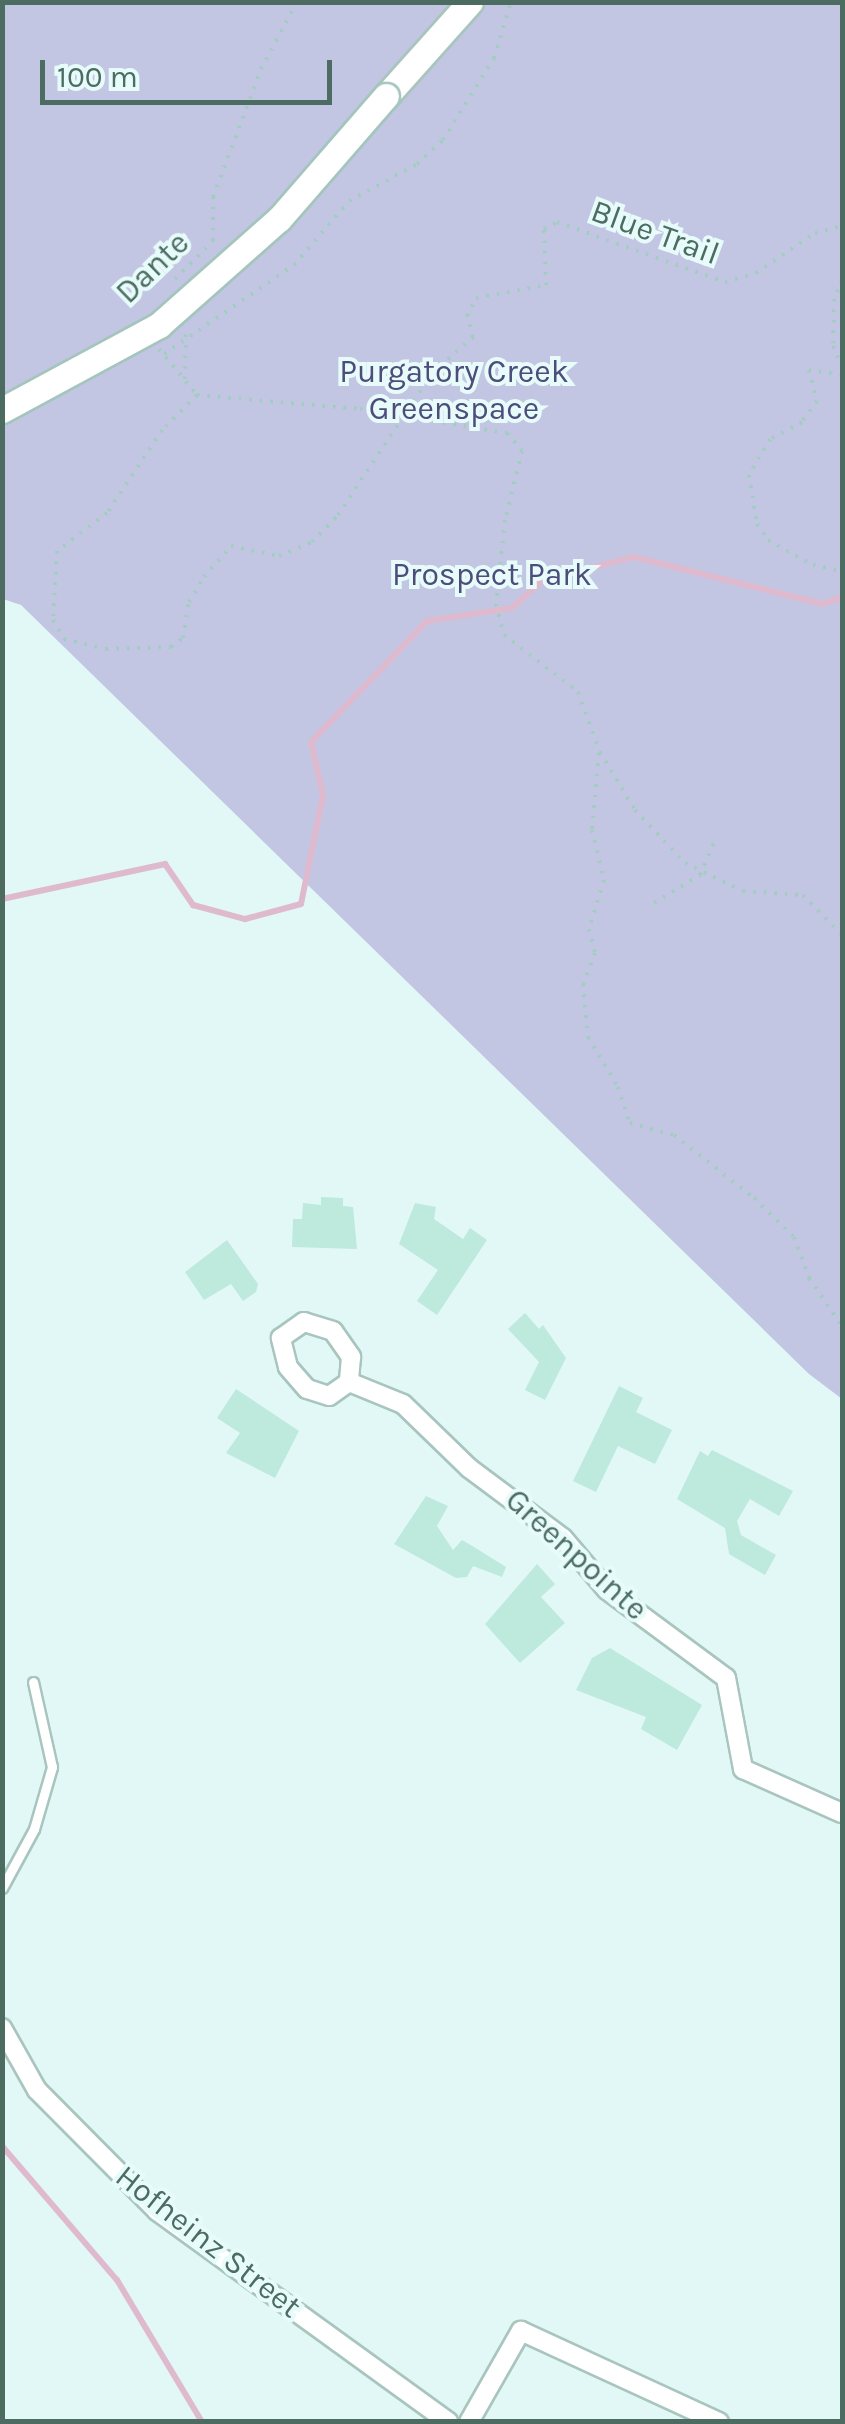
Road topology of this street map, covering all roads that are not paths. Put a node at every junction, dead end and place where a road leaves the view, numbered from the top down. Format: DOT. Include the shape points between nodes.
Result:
graph roads {
  1 [pos="456,2"];
  2 [pos="470,2"];
  3 [pos="442,29"];
  4 [pos="2,410"];
  5 [pos="349,1382"];
  6 [pos="33,1682"];
  7 [pos="842,1814"];
  8 [pos="2,1888"];
  9 [pos="2,2028"];
  10 [pos="449,2422"];
  11 [pos="469,2422"];
  12 [pos="720,2422"];
  1 -- 3 [label="main road"];
  2 -- 3 [label="main road"];
  3 -- 4 [label="main road, bridge" via="279,219 158,325"];
  5 -- 5 [label="street, Greenpointe" via="351,1357 333,1331 304,1322 281,1338 288,1367 307,1388 329,1396"];
  5 -- 7 [label="street, Greenpointe" via="403,1404 469,1468 551,1528 607,1590 726,1678 743,1769"];
  6 -- 8 [label="lane" via="52,1767 34,1829"];
  9 -- 10 [label="street, Hofheinz Street" via="37,2090 157,2211"];
  11 -- 12 [label="street" via="522,2331"];
}
